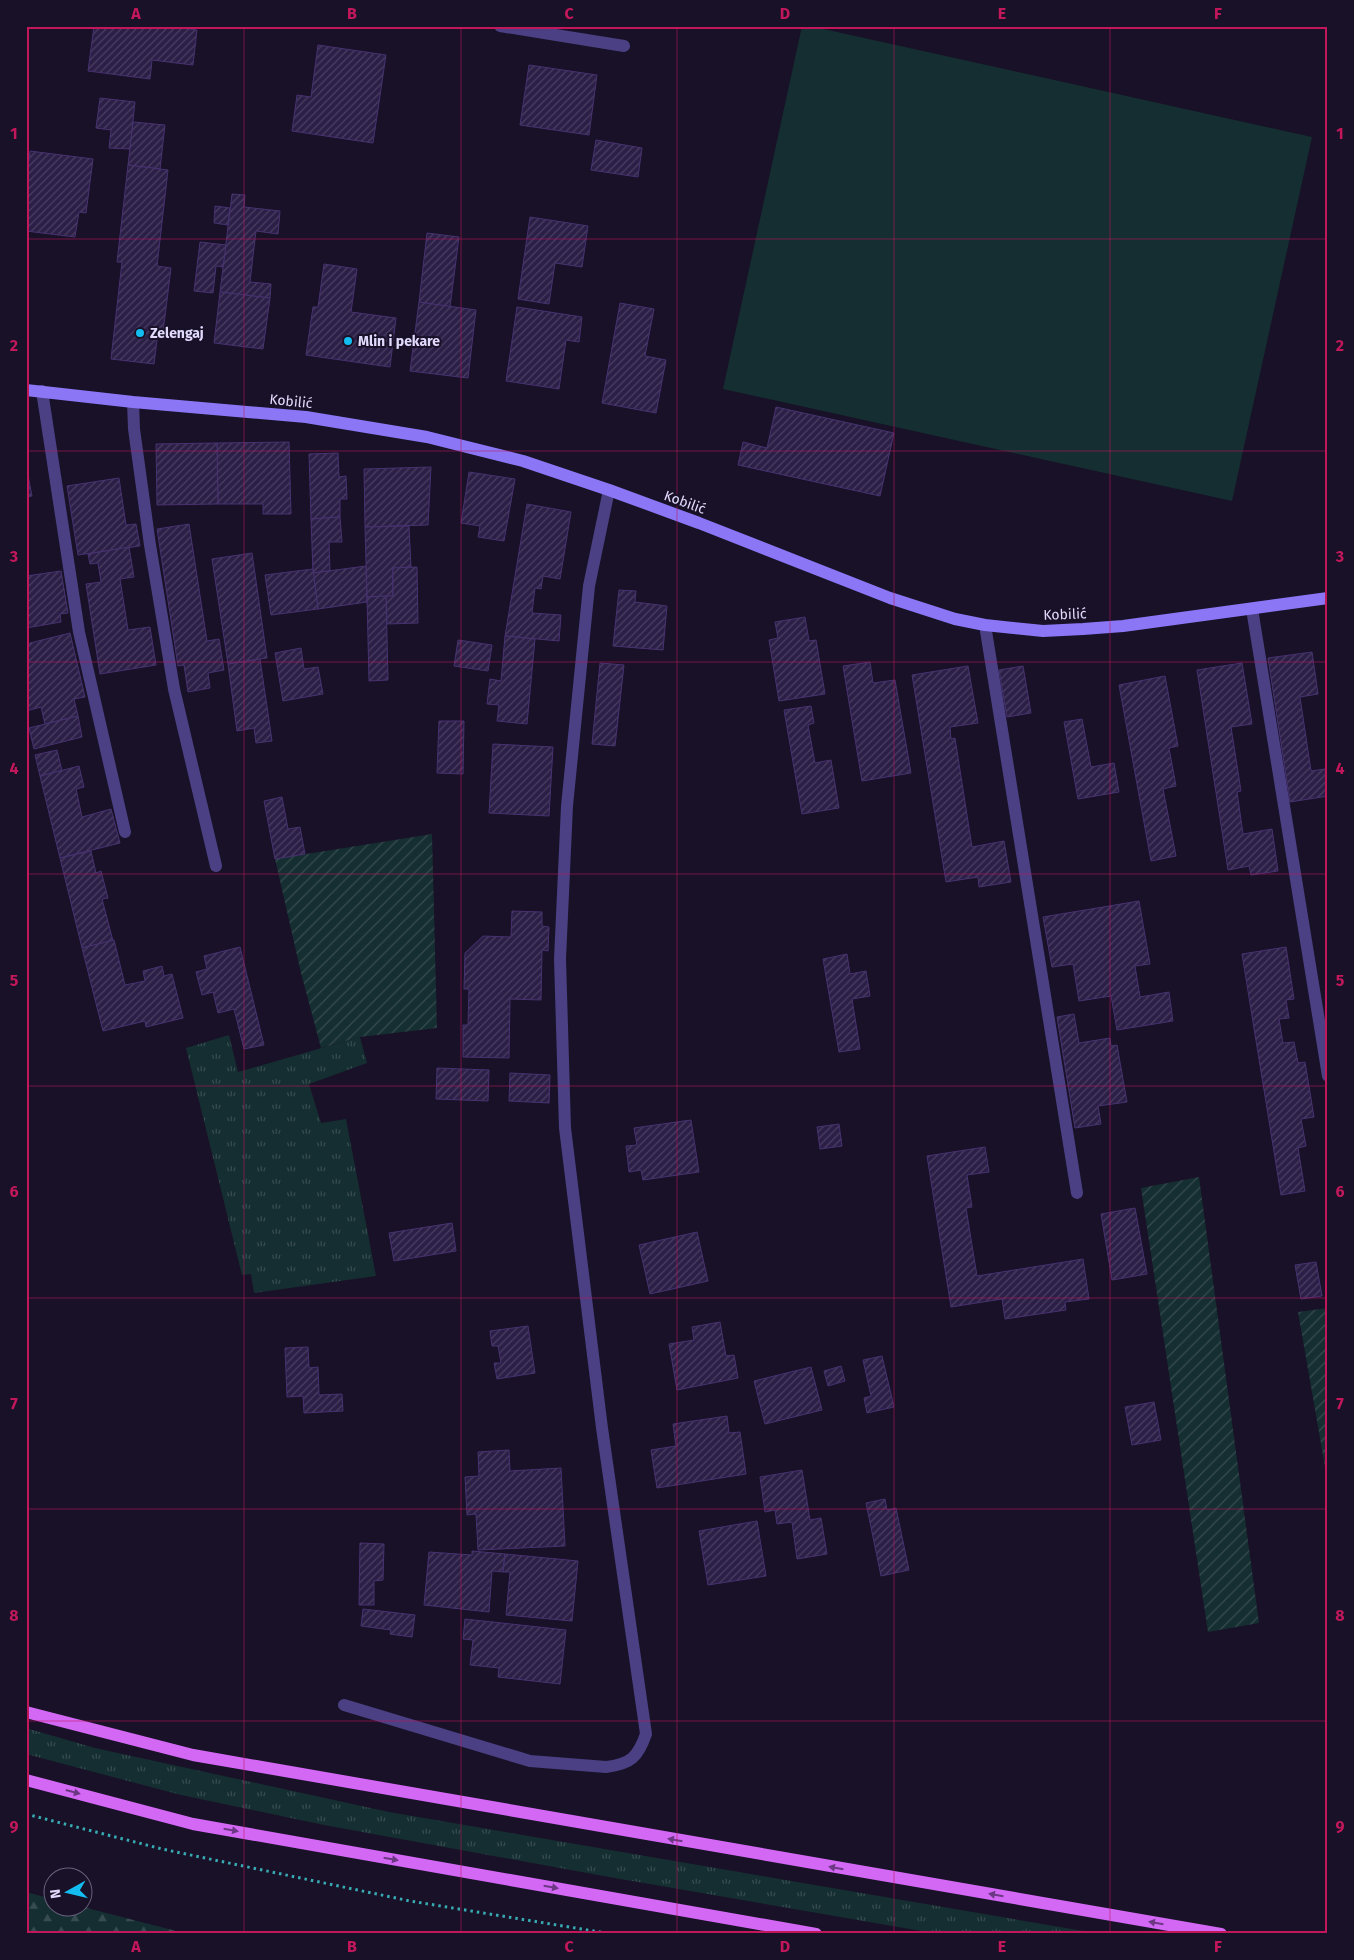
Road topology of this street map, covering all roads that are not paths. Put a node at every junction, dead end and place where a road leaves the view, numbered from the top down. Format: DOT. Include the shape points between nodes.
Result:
graph roads {
  1 [pos="500,26"];
  2 [pos="624,46"];
  3 [pos="26,390"];
  4 [pos="42,391"];
  5 [pos="133,402"];
  6 [pos="609,490"];
  7 [pos="1328,598"];
  8 [pos="1252,609"];
  9 [pos="985,625"];
  10 [pos="126,832"];
  11 [pos="216,866"];
  12 [pos="1328,1076"];
  13 [pos="1077,1193"];
  14 [pos="344,1705"];
  15 [pos="26,1712"];
  16 [pos="26,1780"];
  17 [pos="816,1934"];
  18 [pos="1221,1934"];
  1 -- 2 [label="street"];
  3 -- 4 [label="main road, Kobilić"];
  4 -- 5 [label="main road, Kobilić"];
  4 -- 10 [label="street" via="79,632"];
  5 -- 6 [label="main road, Kobilić" via="306,417 427,436 523,461"];
  5 -- 11 [label="street" via="150,545 174,689"];
  6 -- 9 [label="main road, Kobilić" via="890,598"];
  6 -- 14 [label="street" via="589,586 567,806 560,959 566,1137 602,1428 646,1734 641,1750 630,1761 618,1765 606,1767 530,1761"];
  7 -- 8 [label="main road, Kobilić"];
  8 -- 9 [label="main road, Kobilić" via="1083,629 1043,631"];
  8 -- 12 [label="street"];
  9 -- 13 [label="street"];
  18 -- 15 [label="main road, one-way" via="192,1755"];
  16 -- 17 [label="main road, one-way" via="193,1824"];
}
